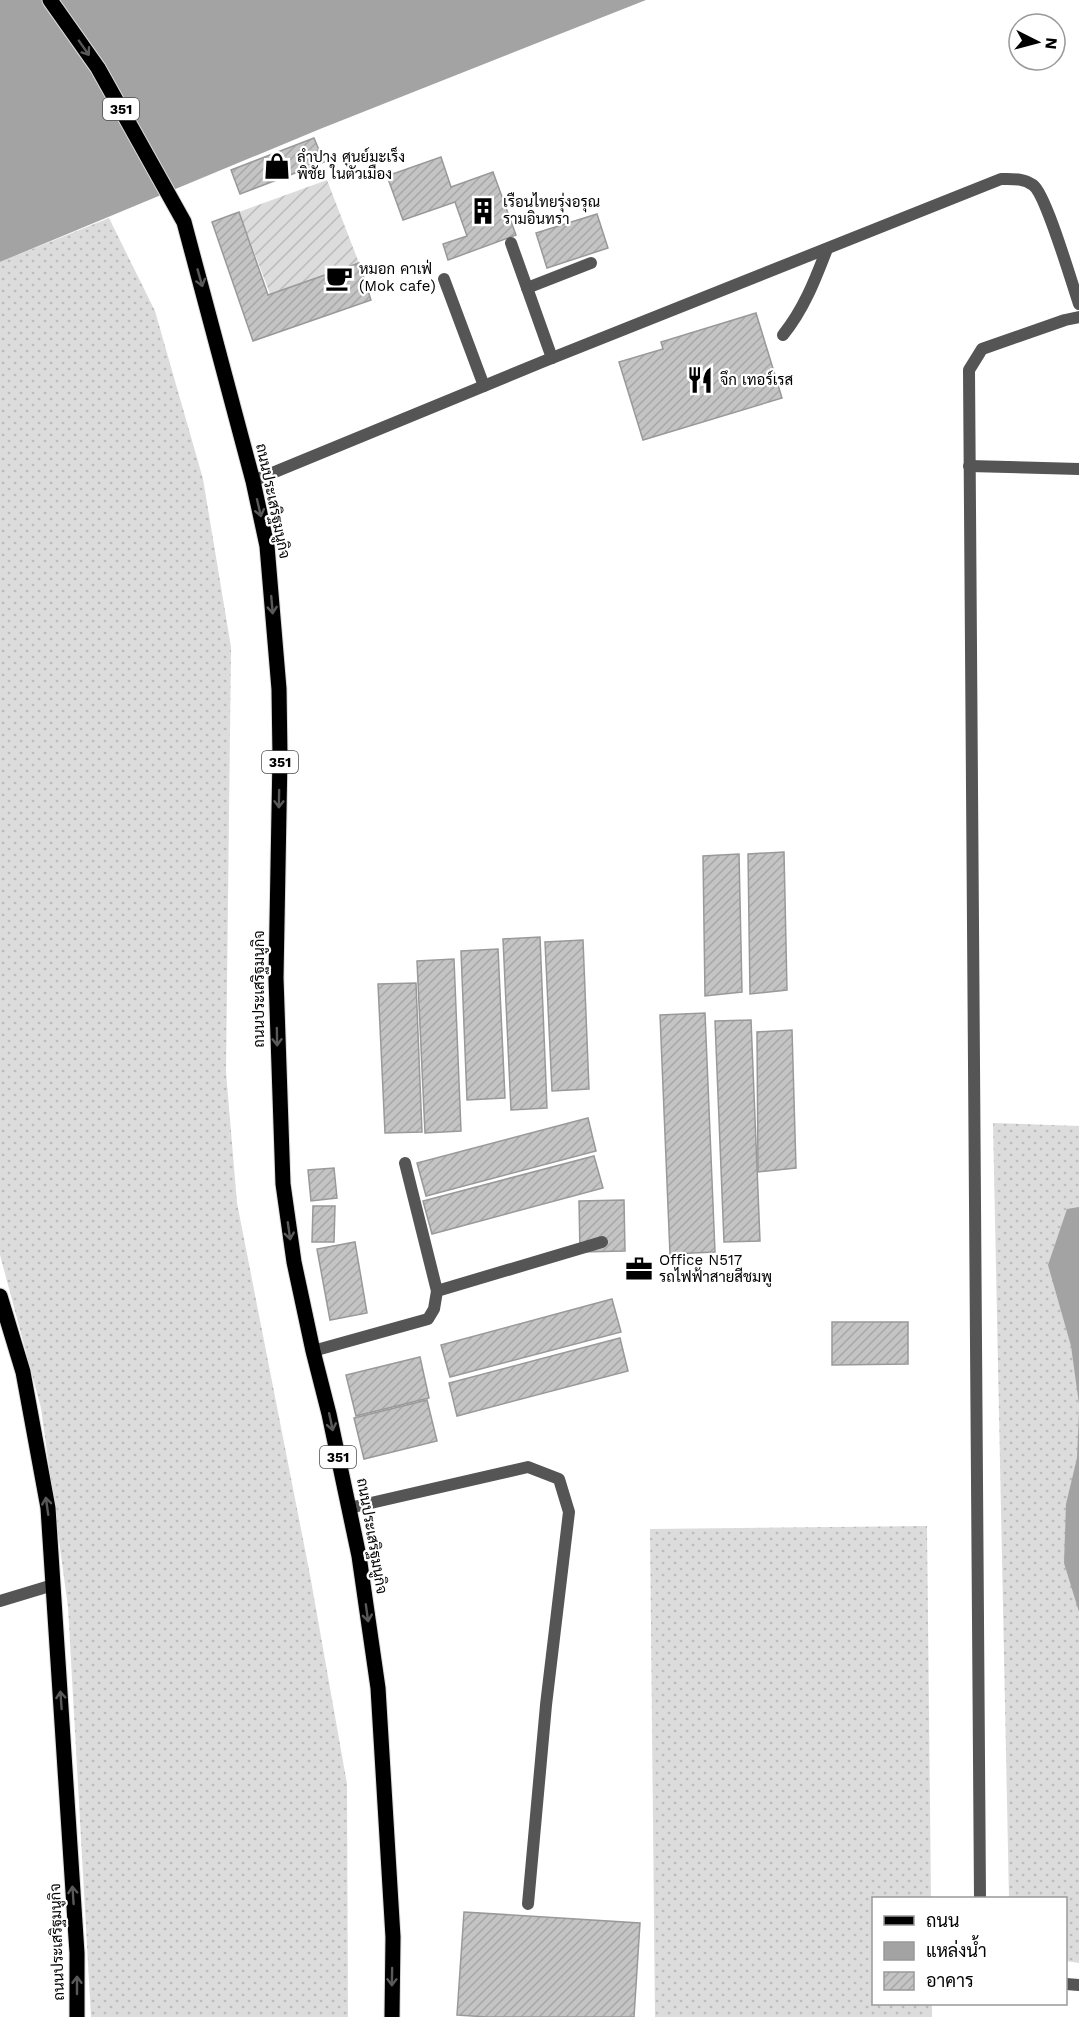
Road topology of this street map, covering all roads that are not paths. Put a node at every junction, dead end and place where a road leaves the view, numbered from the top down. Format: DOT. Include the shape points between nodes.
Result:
graph roads {
  1 [pos="50,0"];
  2 [pos="511,243"];
  3 [pos="827,249"];
  4 [pos="591,263"];
  5 [pos="444,279"];
  6 [pos="527,288"];
  7 [pos="1079,304"];
  8 [pos="1079,317"];
  9 [pos="783,335"];
  10 [pos="552,358"];
  11 [pos="484,386"];
  12 [pos="969,466"];
  13 [pos="1079,469"];
  14 [pos="252,481"];
  15 [pos="405,1163"];
  16 [pos="602,1242"];
  17 [pos="437,1291"];
  18 [pos="0,1296"];
  19 [pos="313,1351"];
  20 [pos="349,1508"];
  21 [pos="53,1585"];
  22 [pos="0,1601"];
  23 [pos="980,1897"];
  24 [pos="528,1904"];
  25 [pos="77,2017"];
  26 [pos="392,2017"];
  1 -- 14 [label="main road, ถนนประเสริฐมนูกิจ / 351, one-way" via="98,68 184,222"];
  2 -- 6 [label="street"];
  3 -- 7 [label="street" via="1001,179 1020,179 1035,186"];
  3 -- 9 [label="street" via="811,290"];
  3 -- 10 [label="street"];
  4 -- 6 [label="street"];
  5 -- 11 [label="street"];
  6 -- 10 [label="street"];
  8 -- 12 [label="street" via="982,349 969,370"];
  10 -- 11 [label="street"];
  11 -- 14 [label="street"];
  12 -- 13 [label="street"];
  12 -- 23 [label="street"];
  14 -- 19 [label="main road, ถนนประเสริฐมนูกิจ / 351, one-way" via="267,546 279,689 276,978 283,1184"];
  15 -- 17 [label="street"];
  16 -- 17 [label="street"];
  17 -- 19 [label="street" via="428,1319"];
  21 -- 18 [label="main road, ถนนประเสริฐมนูกิจ, one-way" via="48,1508 23,1372"];
  19 -- 20 [label="main road, ถนนประเสริฐมนูกิจ / 351, one-way"];
  20 -- 24 [label="street" via="528,1467 559,1479 569,1512"];
  20 -- 26 [label="main road, ถนนประเสริฐมนูกิจ / 351, one-way" via="378,1688 393,1937"];
  21 -- 22 [label="street"];
  25 -- 21 [label="main road, ถนนประเสริฐมนูกิจ, one-way" via="77,1953"];
}
